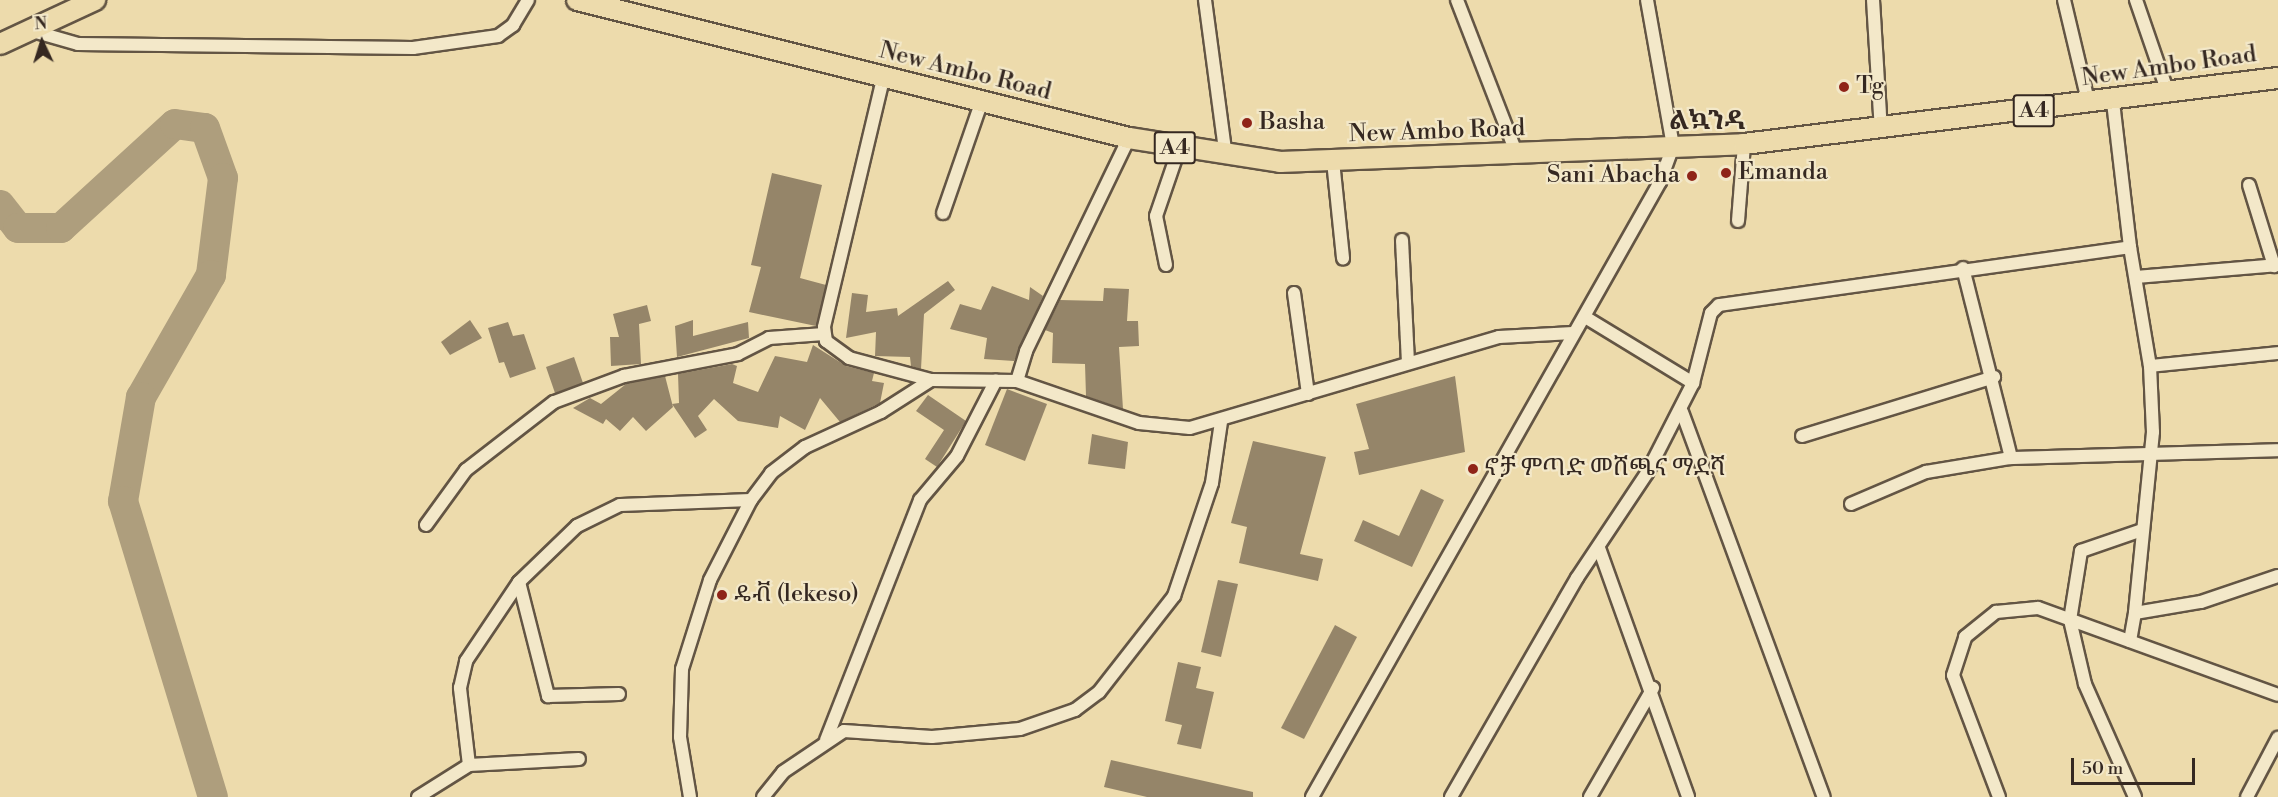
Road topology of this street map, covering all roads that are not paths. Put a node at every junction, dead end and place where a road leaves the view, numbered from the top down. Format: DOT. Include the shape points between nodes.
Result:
graph roads {
  1 [pos="95,0"];
  2 [pos="528,0"];
  3 [pos="577,0"];
  4 [pos="1205,0"];
  5 [pos="1457,0"];
  6 [pos="1647,0"];
  7 [pos="1873,0"];
  8 [pos="2064,0"];
  9 [pos="2136,0"];
  10 [pos="29,30"];
  11 [pos="2,43"];
  12 [pos="2278,78"];
  13 [pos="883,79"];
  14 [pos="2168,93"];
  15 [pos="2113,102"];
  16 [pos="981,103"];
  17 [pos="2089,105"];
  18 [pos="1881,130"];
  19 [pos="1129,138"];
  20 [pos="1744,144"];
  21 [pos="1673,146"];
  22 [pos="1179,149"];
  23 [pos="1517,155"];
  24 [pos="1226,157"];
  25 [pos="1333,161"];
  26 [pos="2249,185"];
  27 [pos="943,213"];
  28 [pos="1738,221"];
  29 [pos="1402,240"];
  30 [pos="2130,247"];
  31 [pos="1343,258"];
  32 [pos="1166,265"];
  33 [pos="2276,266"];
  34 [pos="1963,268"];
  35 [pos="2136,278"];
  36 [pos="1294,293"];
  37 [pos="1585,317"];
  38 [pos="1573,333"];
  39 [pos="824,334"];
  40 [pos="2278,353"];
  41 [pos="1408,363"];
  42 [pos="2150,366"];
  43 [pos="1994,376"];
  44 [pos="931,380"];
  45 [pos="996,380"];
  46 [pos="1017,381"];
  47 [pos="1693,383"];
  48 [pos="1308,394"];
  49 [pos="1682,412"];
  50 [pos="1221,422"];
  51 [pos="1802,436"];
  52 [pos="2278,450"];
  53 [pos="2150,453"];
  54 [pos="2011,458"];
  55 [pos="751,500"];
  56 [pos="1851,504"];
  57 [pos="426,525"];
  58 [pos="2142,530"];
  59 [pos="1599,548"];
  60 [pos="2278,576"];
  61 [pos="519,582"];
  62 [pos="2135,613"];
  63 [pos="2070,620"];
  64 [pos="2130,641"];
  65 [pos="1653,688"];
  66 [pos="619,694"];
  67 [pos="2278,695"];
  68 [pos="2278,738"];
  69 [pos="826,740"];
  70 [pos="579,759"];
  71 [pos="470,765"];
  72 [pos="418,797"];
  73 [pos="690,797"];
  74 [pos="763,797"];
  75 [pos="1312,797"];
  76 [pos="1451,797"];
  77 [pos="1590,797"];
  78 [pos="1688,797"];
  79 [pos="1824,797"];
  80 [pos="1999,797"];
  81 [pos="2135,797"];
  82 [pos="2247,797"];
  1 -- 10 [label="main road"];
  2 -- 10 [label="street" via="513,26 498,36 413,48 78,44"];
  3 -- 13 [label="main road, New Ambo Road / A4"];
  4 -- 24 [label="street"];
  5 -- 23 [label="street"];
  6 -- 21 [label="street"];
  7 -- 18 [label="street"];
  8 -- 17 [label="street"];
  9 -- 14 [label="street"];
  10 -- 11 [label="main road"];
  12 -- 14 [label="main road, New Ambo Road / A4"];
  13 -- 16 [label="main road, New Ambo Road / A4"];
  13 -- 39 [label="street"];
  14 -- 15 [label="main road, New Ambo Road / A4"];
  15 -- 17 [label="main road, New Ambo Road / A4"];
  15 -- 30 [label="street"];
  16 -- 19 [label="main road, New Ambo Road / A4"];
  16 -- 27 [label="street"];
  17 -- 18 [label="main road, New Ambo Road / A4"];
  18 -- 20 [label="main road, New Ambo Road / A4"];
  19 -- 22 [label="main road, New Ambo Road / A4"];
  19 -- 46 [label="street" via="1026,351"];
  20 -- 21 [label="main road, New Ambo Road / A4"];
  20 -- 28 [label="street"];
  21 -- 23 [label="main road, New Ambo Road / A4"];
  21 -- 37 [label="street" via="1660,182"];
  22 -- 24 [label="main road, New Ambo Road / A4"];
  22 -- 32 [label="street" via="1156,216"];
  23 -- 25 [label="main road, New Ambo Road / A4"];
  24 -- 25 [label="main road, New Ambo Road / A4"];
  25 -- 31 [label="street"];
  26 -- 33 [label="street"];
  29 -- 41 [label="street"];
  30 -- 34 [label="street"];
  30 -- 35 [label="street"];
  33 -- 35 [label="street"];
  34 -- 43 [label="street"];
  34 -- 47 [label="street" via="1719,305 1711,313"];
  35 -- 42 [label="street"];
  36 -- 48 [label="street"];
  37 -- 38 [label="street"];
  37 -- 47 [label="street"];
  38 -- 41 [label="street" via="1499,337"];
  38 -- 75 [label="street"];
  39 -- 44 [label="street" via="849,358"];
  39 -- 57 [label="street" via="769,338 738,354 624,376 554,402 466,470"];
  40 -- 42 [label="street"];
  41 -- 48 [label="street"];
  42 -- 53 [label="street"];
  43 -- 51 [label="street"];
  43 -- 54 [label="street"];
  44 -- 45 [label="street"];
  44 -- 55 [label="street" via="881,412 806,447 771,473"];
  45 -- 46 [label="street"];
  45 -- 69 [label="street" via="957,456 920,500"];
  46 -- 50 [label="street" via="1139,423 1190,428"];
  47 -- 49 [label="street"];
  48 -- 50 [label="street"];
  49 -- 59 [label="street"];
  49 -- 79 [label="street"];
  50 -- 69 [label="street" via="1212,483 1174,596 1098,692 1065,715 1020,729 932,737 844,731"];
  52 -- 53 [label="street"];
  53 -- 54 [label="street"];
  53 -- 58 [label="street"];
  54 -- 56 [label="street" via="1926,472"];
  55 -- 61 [label="street" via="620,505 577,526"];
  55 -- 73 [label="street" via="710,580 682,669 680,737"];
  58 -- 62 [label="street"];
  58 -- 63 [label="street" via="2081,551"];
  59 -- 65 [label="street"];
  59 -- 76 [label="street"];
  60 -- 62 [label="street" via="2201,602"];
  61 -- 66 [label="street" via="548,696"];
  61 -- 71 [label="street" via="462,674"];
  62 -- 64 [label="street"];
  63 -- 64 [label="street"];
  63 -- 80 [label="street" via="2038,608 2013,608 1976,623 1965,637 1953,675 1956,693"];
  63 -- 81 [label="street" via="2085,684"];
  64 -- 67 [label="street"];
  65 -- 77 [label="street"];
  65 -- 78 [label="street"];
  68 -- 82 [label="street"];
  69 -- 74 [label="street" via="783,772"];
  70 -- 71 [label="street"];
  71 -- 72 [label="street"];
}
